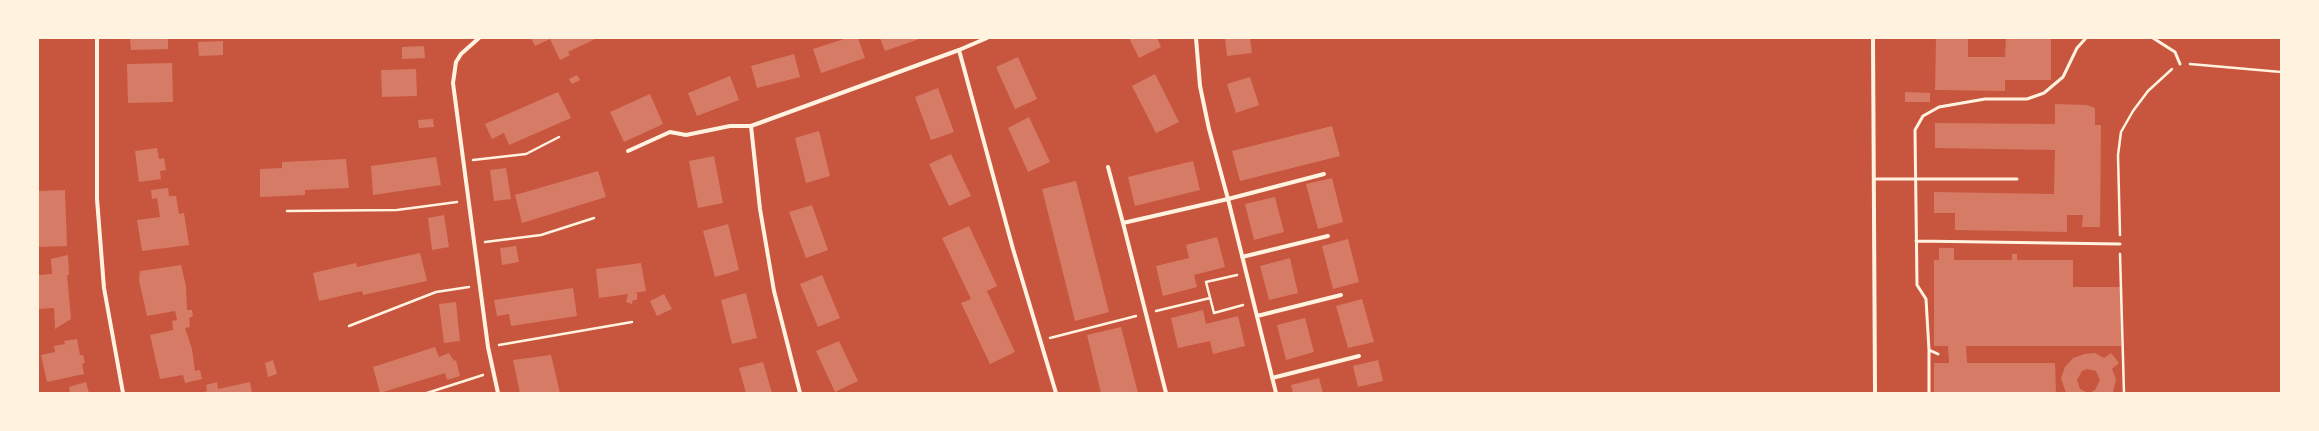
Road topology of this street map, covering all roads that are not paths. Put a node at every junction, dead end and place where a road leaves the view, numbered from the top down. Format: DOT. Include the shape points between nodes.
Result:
graph roads {
  1 [pos="97,38"];
  2 [pos="479,38"];
  3 [pos="987,38"];
  4 [pos="1196,38"];
  5 [pos="1873,38"];
  6 [pos="2086,38"];
  7 [pos="2154,38"];
  8 [pos="959,50"];
  9 [pos="2180,64"];
  10 [pos="751,126"];
  11 [pos="628,151"];
  12 [pos="1108,167"];
  13 [pos="1324,174"];
  14 [pos="1874,179"];
  15 [pos="1915,179"];
  16 [pos="2018,179"];
  17 [pos="1228,199"];
  18 [pos="1123,223"];
  19 [pos="1328,236"];
  20 [pos="1916,241"];
  21 [pos="2120,244"];
  22 [pos="1242,257"];
  23 [pos="1341,295"];
  24 [pos="1257,316"];
  25 [pos="1929,350"];
  26 [pos="1938,354"];
  27 [pos="1359,356"];
  28 [pos="1272,378"];
  29 [pos="123,393"];
  30 [pos="498,393"];
  31 [pos="800,393"];
  32 [pos="1056,393"];
  33 [pos="1166,393"];
  34 [pos="1276,393"];
  35 [pos="1875,393"];
  36 [pos="1929,393"];
  1 -- 29 [label="street" via="98,199 103,273"];
  2 -- 30 [label="street" via="460,54 453,76 488,347"];
  3 -- 8 [label="street"];
  4 -- 17 [label="street" via="1200,86"];
  5 -- 14 [label="street"];
  6 -- 15 [label="lane" via="2077,48 2063,77 2044,93 2027,99 1984,99 1939,107 1923,116 1915,130"];
  7 -- 9 [label="lane" via="2175,52"];
  8 -- 10 [label="street"];
  8 -- 32 [label="street"];
  10 -- 11 [label="street" via="730,126 686,135 670,132"];
  10 -- 31 [label="street" via="760,209 774,291"];
  12 -- 18 [label="street"];
  13 -- 17 [label="street"];
  14 -- 15 [label="lane"];
  14 -- 35 [label="street"];
  15 -- 16 [label="lane"];
  15 -- 20 [label="lane"];
  17 -- 18 [label="street"];
  17 -- 22 [label="street"];
  18 -- 33 [label="street"];
  19 -- 22 [label="street"];
  20 -- 21 [label="lane"];
  20 -- 25 [label="lane" via="1917,285 1926,299"];
  22 -- 24 [label="street"];
  23 -- 24 [label="street"];
  24 -- 28 [label="street"];
  25 -- 26 [label="lane"];
  25 -- 36 [label="lane"];
  27 -- 28 [label="street"];
  28 -- 34 [label="street"];
}
